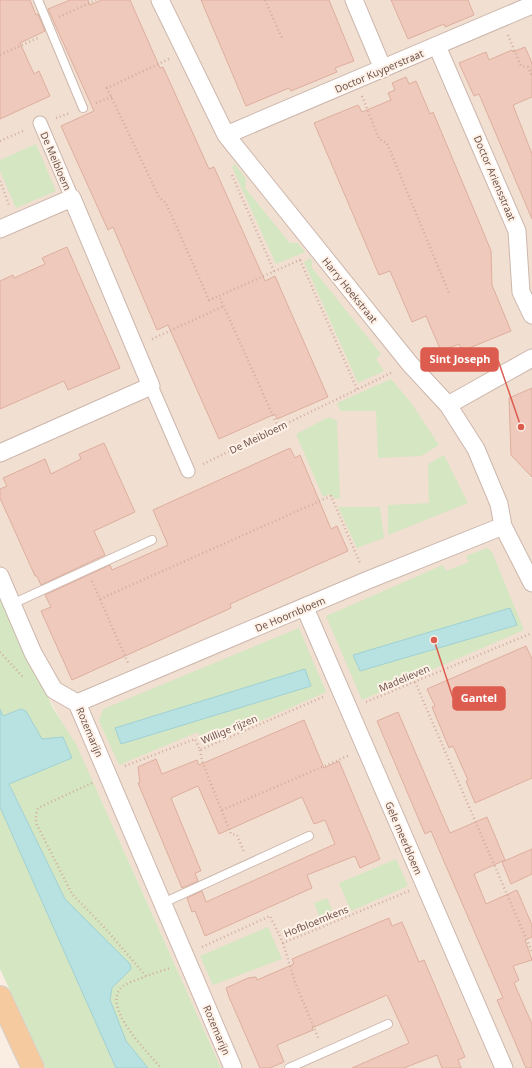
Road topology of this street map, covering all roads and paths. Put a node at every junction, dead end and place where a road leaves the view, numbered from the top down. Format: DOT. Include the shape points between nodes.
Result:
graph roads {
  1 [pos="38,0"];
  2 [pos="96,0"];
  3 [pos="160,0"];
  4 [pos="265,0"];
  5 [pos="354,0"];
  6 [pos="532,5"];
  7 [pos="501,18"];
  8 [pos="48,22"];
  9 [pos="52,32"];
  10 [pos="282,38"];
  11 [pos="437,46"];
  12 [pos="185,51"];
  13 [pos="0,54"];
  14 [pos="383,69"];
  15 [pos="532,76"];
  16 [pos="356,81"];
  17 [pos="83,108"];
  18 [pos="40,123"];
  19 [pos="226,136"];
  20 [pos="236,148"];
  21 [pos="0,181"];
  22 [pos="72,198"];
  23 [pos="16,222"];
  24 [pos="0,229"];
  25 [pos="318,250"];
  26 [pos="300,260"];
  27 [pos="274,271"];
  28 [pos="449,293"];
  29 [pos="219,296"];
  30 [pos="224,306"];
  31 [pos="532,315"];
  32 [pos="135,347"];
  33 [pos="532,358"];
  34 [pos="410,364"];
  35 [pos="152,386"];
  36 [pos="357,389"];
  37 [pos="448,405"];
  38 [pos="278,427"];
  39 [pos="0,453"];
  40 [pos="188,471"];
  41 [pos="502,526"];
  42 [pos="152,540"];
  43 [pos="87,570"];
  44 [pos="0,576"];
  45 [pos="368,580"];
  46 [pos="532,583"];
  47 [pos="100,599"];
  48 [pos="12,604"];
  49 [pos="305,608"];
  50 [pos="532,633"];
  51 [pos="0,652"];
  52 [pos="135,679"];
  53 [pos="415,682"];
  54 [pos="30,683"];
  55 [pos="340,690"];
  56 [pos="78,703"];
  57 [pos="349,710"];
  58 [pos="365,748"];
  59 [pos="200,750"];
  60 [pos="101,777"];
  61 [pos="222,810"];
  62 [pos="309,836"];
  63 [pos="249,864"];
  64 [pos="424,885"];
  65 [pos="163,903"];
  66 [pos="283,943"];
  67 [pos="532,952"];
  68 [pos="186,958"];
  69 [pos="146,976"];
  70 [pos="0,997"];
  71 [pos="388,1024"];
  72 [pos="324,1052"];
  73 [pos="32,1068"];
  74 [pos="161,1068"];
  75 [pos="233,1068"];
  76 [pos="289,1068"];
  77 [pos="504,1068"];
  1 -- 8 [label="lane"];
  2 -- 8 [label="path"];
  3 -- 12 [label="street, Harry Hoekstraat"];
  4 -- 10 [label="path"];
  5 -- 14 [label="street"];
  6 -- 7 [label="street, Doctor Kuyperstraat"];
  7 -- 11 [label="street, Doctor Kuyperstraat"];
  7 -- 15 [label="path" via="521,66 528,67"];
  8 -- 9 [label="lane"];
  9 -- 13 [label="path"];
  9 -- 17 [label="lane"];
  11 -- 14 [label="street, Doctor Kuyperstraat"];
  11 -- 31 [label="street, Doctor Ariensstraat" via="517,231 521,292"];
  12 -- 19 [label="street, Harry Hoekstraat"];
  12 -- 29 [label="path" via="107,88 159,197 166,203 209,300"];
  14 -- 16 [label="street, Doctor Kuyperstraat"];
  16 -- 19 [label="street, Doctor Kuyperstraat"];
  16 -- 28 [label="path" via="379,139 387,143"];
  18 -- 22 [label="street, De Meibloem"];
  19 -- 20 [label="street, Harry Hoekstraat"];
  20 -- 25 [label="street, Harry Hoekstraat"];
  20 -- 27 [label="path" via="227,162"];
  21 -- 23 [label="path"];
  22 -- 23 [label="street, De Meibloem"];
  22 -- 32 [label="street, De Meibloem"];
  23 -- 24 [label="street, De Meibloem"];
  25 -- 26 [label="path"];
  25 -- 34 [label="street, Harry Hoekstraat"];
  26 -- 27 [label="path"];
  26 -- 36 [label="path"];
  27 -- 29 [label="path"];
  29 -- 30 [label="path"];
  30 -- 32 [label="path"];
  30 -- 38 [label="path"];
  32 -- 35 [label="street, De Meibloem"];
  33 -- 37 [label="street"];
  34 -- 36 [label="path, De Meibloem"];
  34 -- 37 [label="street, Harry Hoekstraat"];
  35 -- 39 [label="street"];
  35 -- 40 [label="street, De Meibloem"];
  36 -- 38 [label="path, De Meibloem"];
  37 -- 41 [label="street, Harry Hoekstraat" via="476,449 499,504"];
  38 -- 40 [label="path, De Meibloem"];
  41 -- 45 [label="street, De Hoornbloem"];
  41 -- 46 [label="street, Harry Hoekstraat"];
  42 -- 43 [label="lane"];
  43 -- 47 [label="path"];
  43 -- 48 [label="lane"];
  44 -- 48 [label="street, Rozemarijn"];
  45 -- 47 [label="path" via="330,496"];
  45 -- 49 [label="street, De Hoornbloem"];
  47 -- 52 [label="path"];
  48 -- 56 [label="street, Rozemarijn" via="33,654 54,690"];
  49 -- 52 [label="street, De Hoornbloem"];
  49 -- 55 [label="street, Gele meerbloem"];
  50 -- 53 [label="path, Madelieven"];
  51 -- 54 [label="path"];
  52 -- 56 [label="street, De Hoornbloem"];
  53 -- 57 [label="path, Madelieven"];
  53 -- 67 [label="path"];
  55 -- 57 [label="street, Gele meerbloem"];
  55 -- 59 [label="path, Willige rijzen"];
  56 -- 60 [label="street, Rozemarijn"];
  57 -- 58 [label="street, Gele meerbloem"];
  58 -- 61 [label="path"];
  58 -- 64 [label="street, Gele meerbloem"];
  59 -- 60 [label="path, Willige rijzen" via="195,739"];
  59 -- 61 [label="path"];
  60 -- 65 [label="street, Rozemarijn"];
  60 -- 69 [label="path" via="67,796 38,808 36,823 72,894"];
  61 -- 63 [label="path" via="231,834 237,835"];
  62 -- 63 [label="lane"];
  63 -- 65 [label="lane"];
  64 -- 66 [label="path, Hofbloemkens"];
  64 -- 77 [label="street, Gele meerbloem"];
  65 -- 68 [label="street, Rozemarijn"];
  66 -- 68 [label="path, Hofbloemkens" via="270,916"];
  66 -- 72 [label="path" via="295,982"];
  68 -- 69 [label="path"];
  68 -- 75 [label="street, Rozemarijn"];
  69 -- 74 [label="path" via="123,986 116,1005 121,1019"];
  70 -- 73 [label="main road"];
  71 -- 72 [label="lane"];
  72 -- 76 [label="lane"];
}
